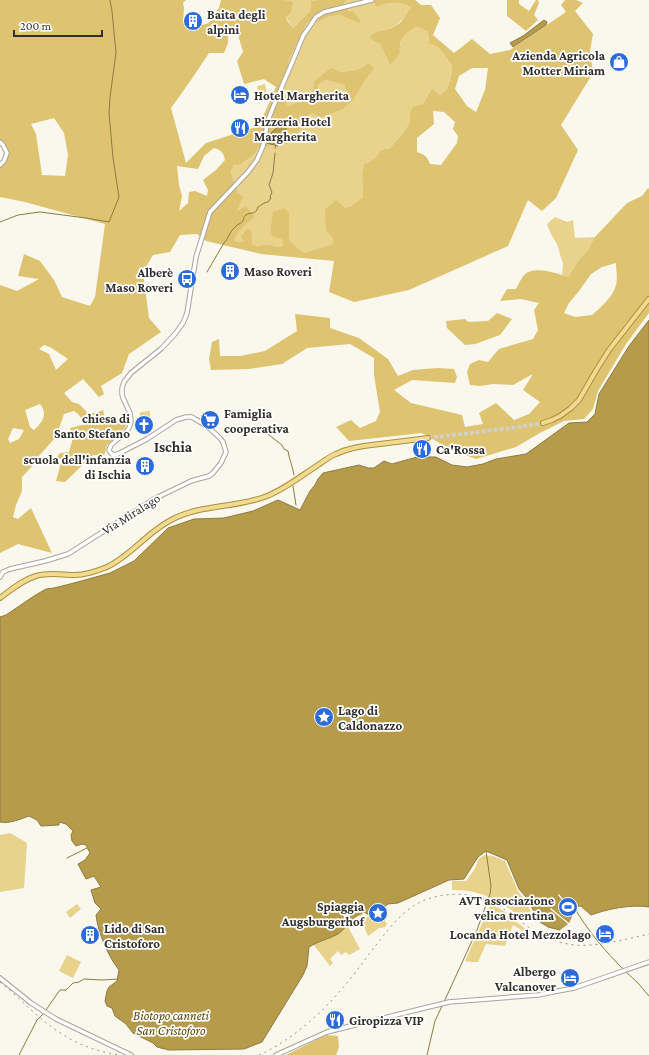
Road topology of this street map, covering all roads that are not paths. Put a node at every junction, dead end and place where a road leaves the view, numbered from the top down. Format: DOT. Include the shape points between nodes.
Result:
graph roads {
  1 [pos="372,0"];
  2 [pos="0,142"];
  3 [pos="0,165"];
  4 [pos="649,299"];
  5 [pos="543,423"];
  6 [pos="428,438"];
  7 [pos="0,577"];
  8 [pos="0,598"];
  9 [pos="649,962"];
  10 [pos="0,978"];
  11 [pos="131,1055"];
  12 [pos="276,1055"];
  1 -- 7 [label="street, Via Miralago" via="324,12 316,17 303,36 268,120 263,146 257,160 210,212 196,257 183,323 162,348 128,376 123,385 122,394 131,422 126,432 109,448 111,454 118,454 183,417 194,418 224,442 226,452 221,463 205,478 191,481 154,499 68,554 10,569 3,572"];
  2 -- 3 [label="street" via="6,153"];
  4 -- 5 [label="main road" via="609,350 579,400 560,416"];
  6 -- 8 [label="main road" via="361,447 335,454 266,497 183,514 163,525 107,567 76,575 36,575 21,582"];
  9 -- 12 [label="street" via="574,988 538,995 450,1002 327,1032"];
  10 -- 11 [label="street" via="47,1014"];
}
